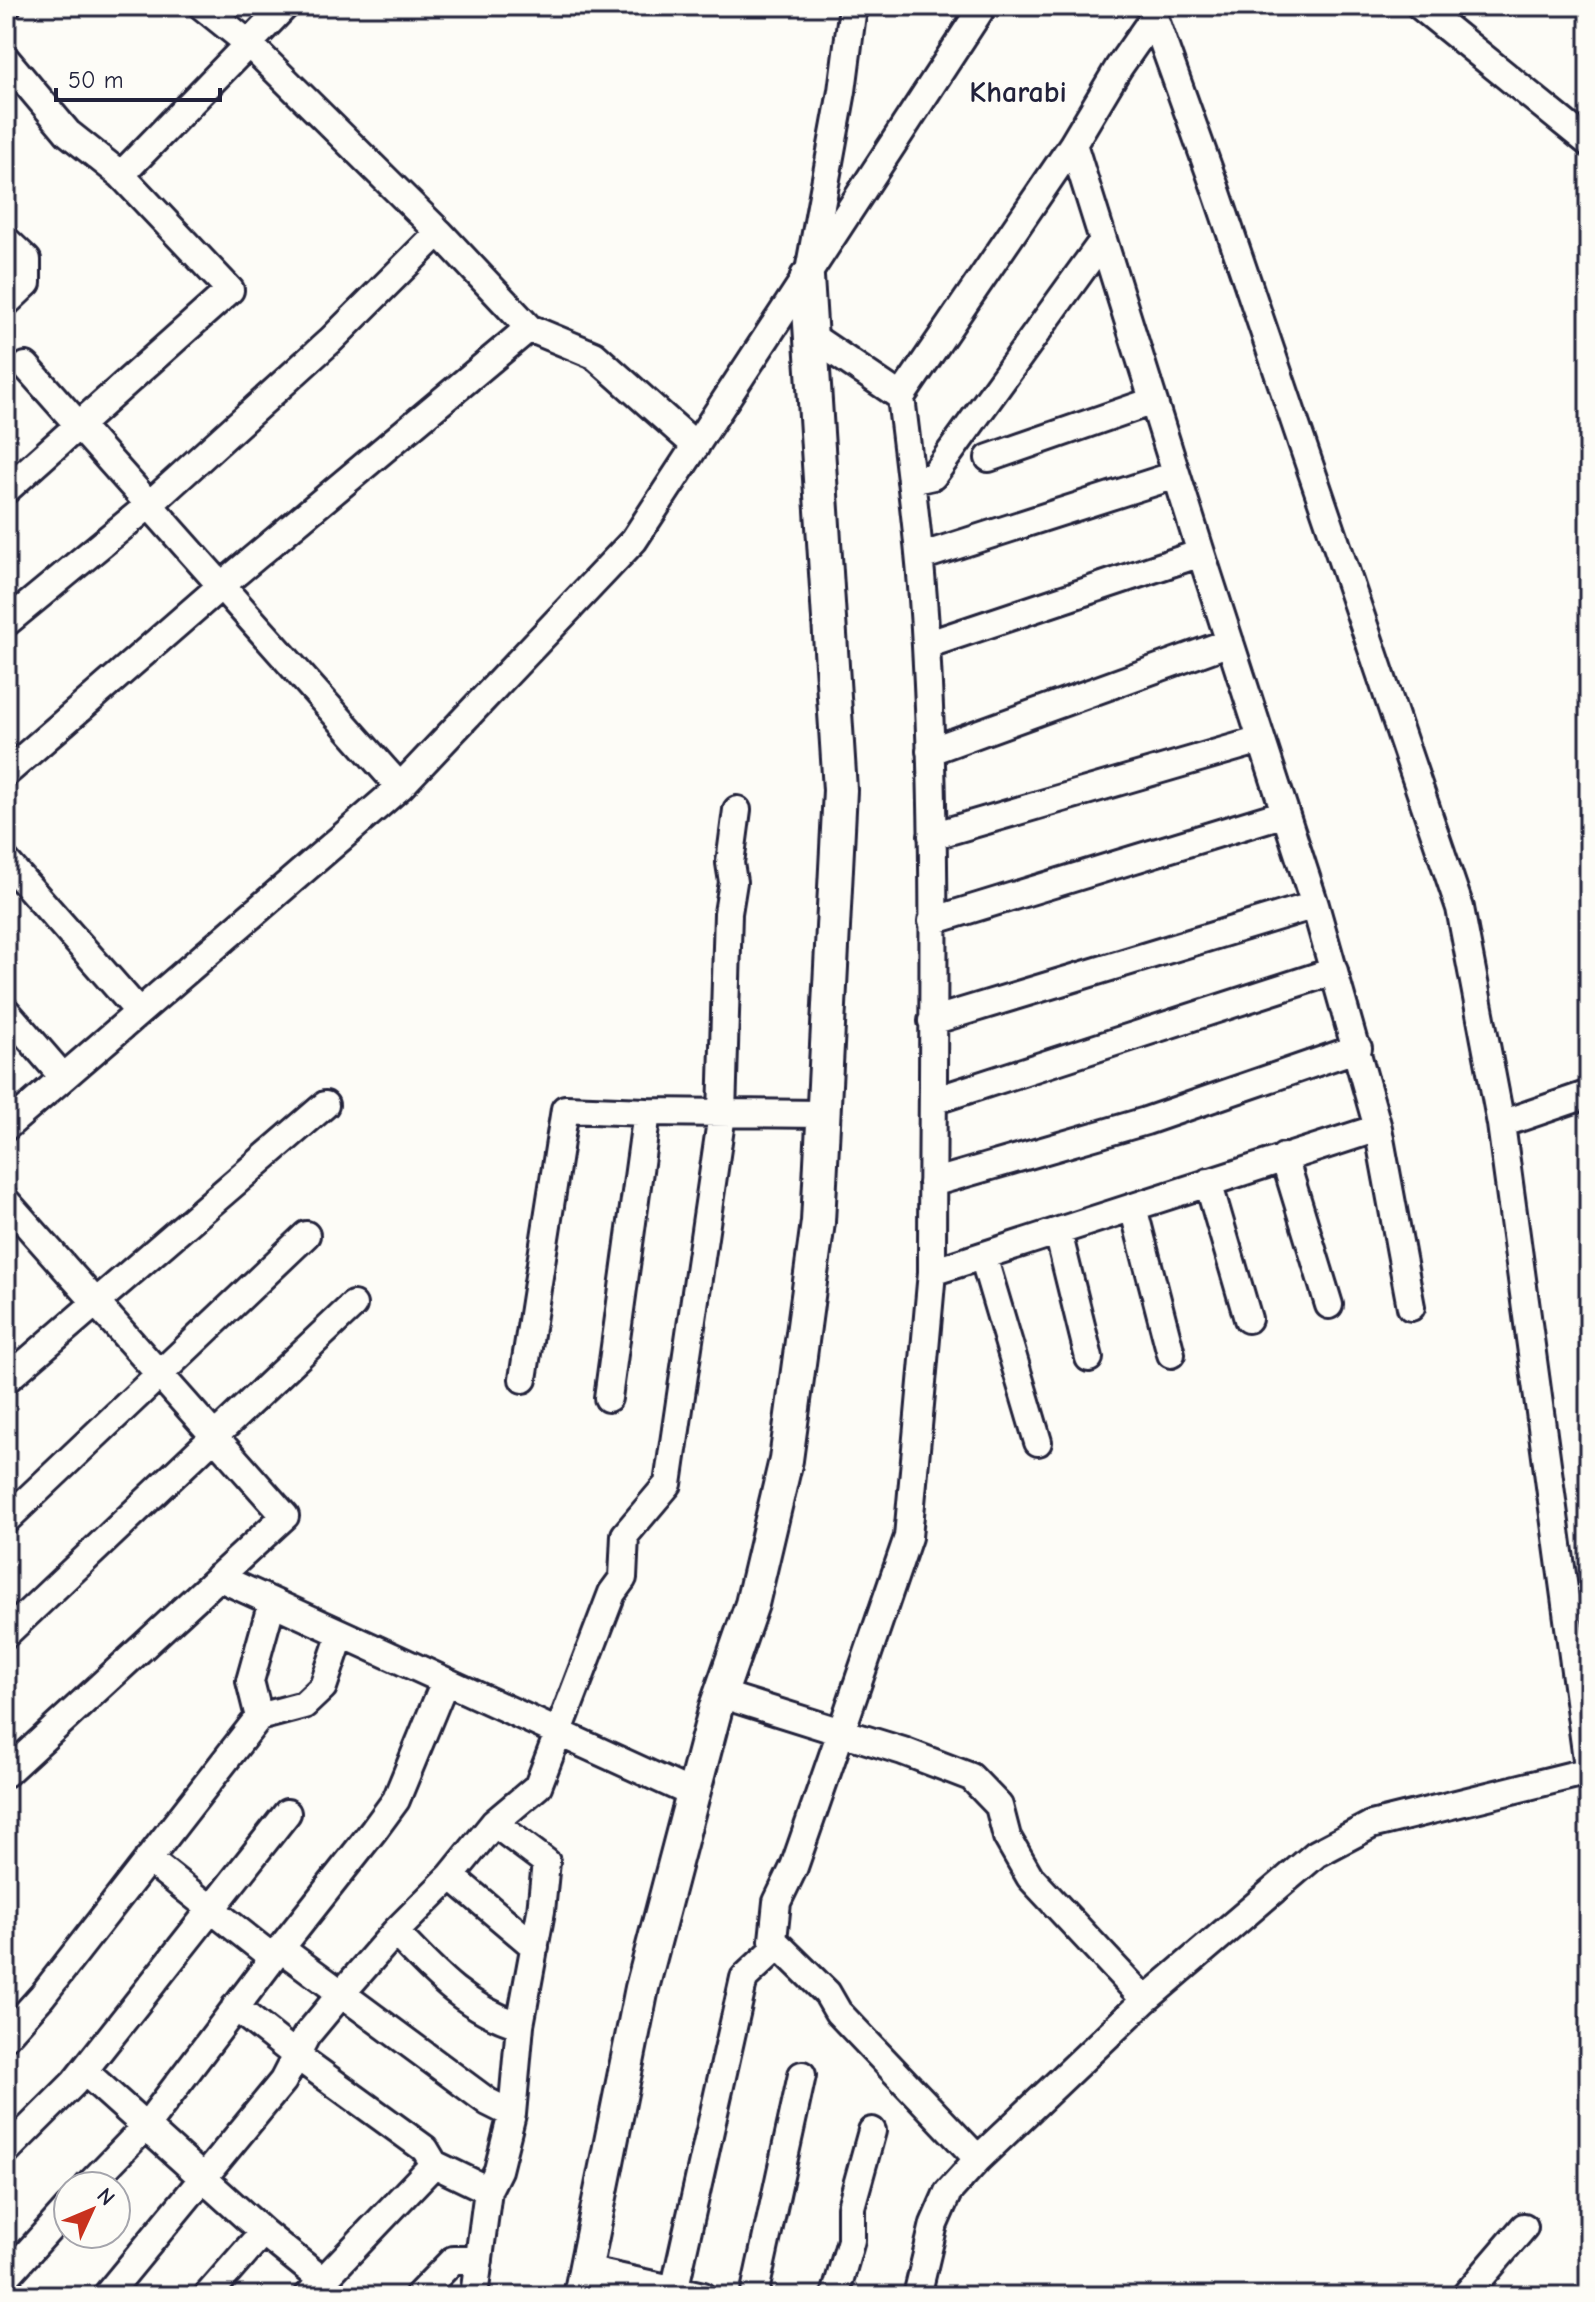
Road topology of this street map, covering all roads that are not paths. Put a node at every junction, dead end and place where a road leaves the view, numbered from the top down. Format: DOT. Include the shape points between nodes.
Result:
graph roads {
  1 [pos="202,6"];
  2 [pos="285,6"];
  3 [pos="853,6"];
  4 [pos="983,6"];
  5 [pos="1420,6"];
  6 [pos="1154,12"];
  7 [pos="248,43"];
  8 [pos="6,59"];
  9 [pos="1589,143"];
  10 [pos="1073,144"];
  11 [pos="121,175"];
  12 [pos="439,232"];
  13 [pos="6,240"];
  14 [pos="1102,242"];
  15 [pos="807,277"];
  16 [pos="6,303"];
  17 [pos="529,328"];
  18 [pos="811,336"];
  19 [pos="26,366"];
  20 [pos="901,397"];
  21 [pos="1153,401"];
  22 [pos="78,425"];
  23 [pos="696,446"];
  24 [pos="989,458"];
  25 [pos="1176,475"];
  26 [pos="911,481"];
  27 [pos="6,490"];
  28 [pos="149,505"];
  29 [pos="1201,553"];
  30 [pos="920,557"];
  31 [pos="222,585"];
  32 [pos="6,623"];
  33 [pos="1230,642"];
  34 [pos="926,645"];
  35 [pos="1261,740"];
  36 [pos="930,751"];
  37 [pos="6,773"];
  38 [pos="400,787"];
  39 [pos="737,810"];
  40 [pos="1285,813"];
  41 [pos="932,836"];
  42 [pos="9,870"];
  43 [pos="1315,905"];
  44 [pos="932,921"];
  45 [pos="1334,971"];
  46 [pos="6,1011"];
  47 [pos="139,1012"];
  48 [pos="932,1021"];
  49 [pos="1357,1048"];
  50 [pos="63,1077"];
  51 [pos="1589,1094"];
  52 [pos="933,1101"];
  53 [pos="325,1105"];
  54 [pos="647,1112"];
  55 [pos="722,1114"];
  56 [pos="824,1114"];
  57 [pos="1501,1124"];
  58 [pos="6,1127"];
  59 [pos="1378,1128"];
  60 [pos="1284,1157"];
  61 [pos="1208,1182"];
  62 [pos="932,1183"];
  63 [pos="6,1201"];
  64 [pos="1133,1207"];
  65 [pos="1058,1232"];
  66 [pos="306,1235"];
  67 [pos="983,1256"];
  68 [pos="932,1272"];
  69 [pos="96,1302"];
  70 [pos="353,1305"];
  71 [pos="1329,1305"];
  72 [pos="1411,1307"];
  73 [pos="1248,1319"];
  74 [pos="1171,1354"];
  75 [pos="1089,1358"];
  76 [pos="159,1374"];
  77 [pos="523,1379"];
  78 [pos="6,1380"];
  79 [pos="608,1398"];
  80 [pos="214,1436"];
  81 [pos="1038,1442"];
  82 [pos="6,1520"];
  83 [pos="218,1577"];
  84 [pos="272,1602"];
  85 [pos="6,1634"];
  86 [pos="341,1634"];
  87 [pos="445,1681"];
  88 [pos="720,1694"];
  89 [pos="259,1717"];
  90 [pos="841,1732"];
  91 [pos="559,1733"];
  92 [pos="6,1773"];
  93 [pos="1589,1773"];
  94 [pos="693,1794"];
  95 [pos="287,1813"];
  96 [pos="494,1823"];
  97 [pos="148,1859"];
  98 [pos="451,1876"];
  99 [pos="210,1908"];
  100 [pos="395,1932"];
  101 [pos="778,1946"];
  102 [pos="535,1947"];
  103 [pos="277,1953"];
  104 [pos="341,1994"];
  105 [pos="1145,2000"];
  106 [pos="235,2007"];
  107 [pos="520,2025"];
  108 [pos="6,2036"];
  109 [pos="297,2056"];
  110 [pos="84,2071"];
  111 [pos="802,2075"];
  112 [pos="512,2114"];
  113 [pos="146,2126"];
  114 [pos="872,2131"];
  115 [pos="6,2151"];
  116 [pos="978,2159"];
  117 [pos="434,2164"];
  118 [pos="103,2170"];
  119 [pos="203,2178"];
  120 [pos="488,2190"];
  121 [pos="52,2226"];
  122 [pos="1524,2227"];
  123 [pos="263,2232"];
  124 [pos="479,2260"];
  125 [pos="6,2277"];
  126 [pos="582,2283"];
  127 [pos="315,2288"];
  128 [pos="674,2293"];
  129 [pos="106,2296"];
  130 [pos="207,2296"];
  131 [pos="418,2296"];
  132 [pos="474,2296"];
  133 [pos="703,2296"];
  134 [pos="754,2296"];
  135 [pos="835,2296"];
  136 [pos="917,2296"];
  137 [pos="1465,2296"];
  1 -- 7 [label="street"];
  2 -- 7 [label="street"];
  3 -- 15 [label="street"];
  4 -- 15 [label="street"];
  5 -- 9 [label="street"];
  6 -- 10 [label="street"];
  6 -- 57 [label="street" via="1460,908"];
  7 -- 11 [label="street"];
  7 -- 12 [label="street"];
  8 -- 11 [label="street" via="68,133"];
  10 -- 14 [label="street"];
  10 -- 20 [label="street"];
  11 -- 22 [label="street" via="230,290"];
  12 -- 17 [label="street"];
  12 -- 28 [label="street" via="331,340"];
  13 -- 16 [label="street" via="27,260 27,283"];
  14 -- 21 [label="street"];
  14 -- 26 [label="street" via="933,476"];
  15 -- 18 [label="street"];
  15 -- 23 [label="street"];
  17 -- 23 [label="street" via="594,355"];
  17 -- 31 [label="street"];
  18 -- 20 [label="street"];
  18 -- 56 [label="street" via="840,790"];
  19 -- 22 [label="street"];
  20 -- 26 [label="street"];
  21 -- 24 [label="street"];
  21 -- 25 [label="street"];
  22 -- 27 [label="street"];
  22 -- 28 [label="street"];
  23 -- 38 [label="street" via="634,540"];
  25 -- 29 [label="street"];
  25 -- 30 [label="street"];
  26 -- 30 [label="street"];
  28 -- 31 [label="street"];
  28 -- 32 [label="street"];
  29 -- 33 [label="street"];
  29 -- 34 [label="street"];
  30 -- 34 [label="street"];
  31 -- 37 [label="street"];
  31 -- 38 [label="street"];
  33 -- 35 [label="street"];
  33 -- 36 [label="street"];
  34 -- 36 [label="street"];
  35 -- 40 [label="street"];
  35 -- 41 [label="street"];
  36 -- 41 [label="street"];
  38 -- 47 [label="street"];
  39 -- 55 [label="street" via="730,863"];
  40 -- 43 [label="street"];
  40 -- 44 [label="street"];
  41 -- 44 [label="street"];
  42 -- 47 [label="street"];
  43 -- 45 [label="street"];
  43 -- 48 [label="street"];
  44 -- 48 [label="street"];
  45 -- 49 [label="street"];
  45 -- 52 [label="street"];
  46 -- 50 [label="street"];
  47 -- 50 [label="street"];
  48 -- 52 [label="street"];
  49 -- 59 [label="street"];
  49 -- 62 [label="street" via="1146,1121"];
  50 -- 58 [label="street"];
  51 -- 57 [label="street"];
  52 -- 62 [label="street"];
  53 -- 69 [label="street"];
  54 -- 55 [label="street"];
  54 -- 77 [label="street" via="565,1109"];
  54 -- 79 [label="street"];
  55 -- 56 [label="street"];
  55 -- 91 [label="street" via="668,1484 625,1535 623,1578 612,1593"];
  56 -- 88 [label="street" via="818,1222 786,1460 752,1604"];
  57 -- 93 [label="street"];
  59 -- 60 [label="street"];
  59 -- 72 [label="street"];
  60 -- 61 [label="street"];
  60 -- 71 [label="street"];
  61 -- 64 [label="street"];
  61 -- 73 [label="street"];
  62 -- 68 [label="street"];
  63 -- 69 [label="street"];
  64 -- 65 [label="street"];
  64 -- 74 [label="street"];
  65 -- 67 [label="street"];
  65 -- 75 [label="street"];
  66 -- 76 [label="street"];
  67 -- 68 [label="street"];
  67 -- 81 [label="street"];
  68 -- 90 [label="street" via="908,1537"];
  69 -- 76 [label="street"];
  69 -- 78 [label="street"];
  70 -- 80 [label="street"];
  76 -- 80 [label="street"];
  76 -- 82 [label="street"];
  80 -- 83 [label="street" via="285,1516"];
  80 -- 85 [label="street"];
  83 -- 84 [label="street"];
  83 -- 92 [label="street"];
  84 -- 86 [label="street"];
  84 -- 89 [label="street" via="250,1681"];
  86 -- 87 [label="street"];
  86 -- 89 [label="street" via="323,1687 304,1705"];
  87 -- 91 [label="street"];
  87 -- 103 [label="street" via="396,1800"];
  88 -- 90 [label="street"];
  88 -- 94 [label="street"];
  89 -- 97 [label="street"];
  90 -- 101 [label="street" via="777,1902 773,1940"];
  90 -- 105 [label="street" via="971,1777 999,1806 1007,1837 1030,1877"];
  91 -- 94 [label="street"];
  91 -- 96 [label="street" via="538,1786"];
  93 -- 105 [label="street" via="1371,1825 1316,1854"];
  94 -- 126 [label="street" via="642,1988"];
  95 -- 99 [label="street"];
  96 -- 98 [label="street"];
  96 -- 102 [label="street" via="546,1862"];
  97 -- 99 [label="street"];
  97 -- 108 [label="street"];
  98 -- 100 [label="street"];
  98 -- 102 [label="street"];
  99 -- 103 [label="street"];
  99 -- 110 [label="street"];
  100 -- 104 [label="street"];
  100 -- 107 [label="street" via="442,1981 495,2018"];
  101 -- 116 [label="street"];
  101 -- 128 [label="street" via="744,1978"];
  102 -- 107 [label="street"];
  103 -- 104 [label="street"];
  103 -- 106 [label="street"];
  104 -- 109 [label="street" via="306,2036"];
  104 -- 112 [label="street"];
  105 -- 116 [label="street"];
  106 -- 109 [label="street"];
  106 -- 113 [label="street"];
  107 -- 112 [label="street"];
  109 -- 117 [label="street" via="425,2149"];
  109 -- 119 [label="street" via="283,2081"];
  110 -- 113 [label="street"];
  110 -- 115 [label="street"];
  111 -- 134 [label="street"];
  112 -- 120 [label="street"];
  113 -- 118 [label="street"];
  113 -- 119 [label="street"];
  114 -- 135 [label="street"];
  116 -- 136 [label="street" via="948,2192 934,2224"];
  117 -- 120 [label="street"];
  117 -- 127 [label="street"];
  119 -- 123 [label="street"];
  119 -- 129 [label="street"];
  120 -- 124 [label="street"];
  121 -- 125 [label="street"];
  122 -- 137 [label="street"];
  123 -- 127 [label="street"];
  123 -- 130 [label="street"];
  124 -- 131 [label="street" via="453,2260"];
  124 -- 132 [label="street"];
  126 -- 128 [label="street"];
  128 -- 133 [label="street"];
}
